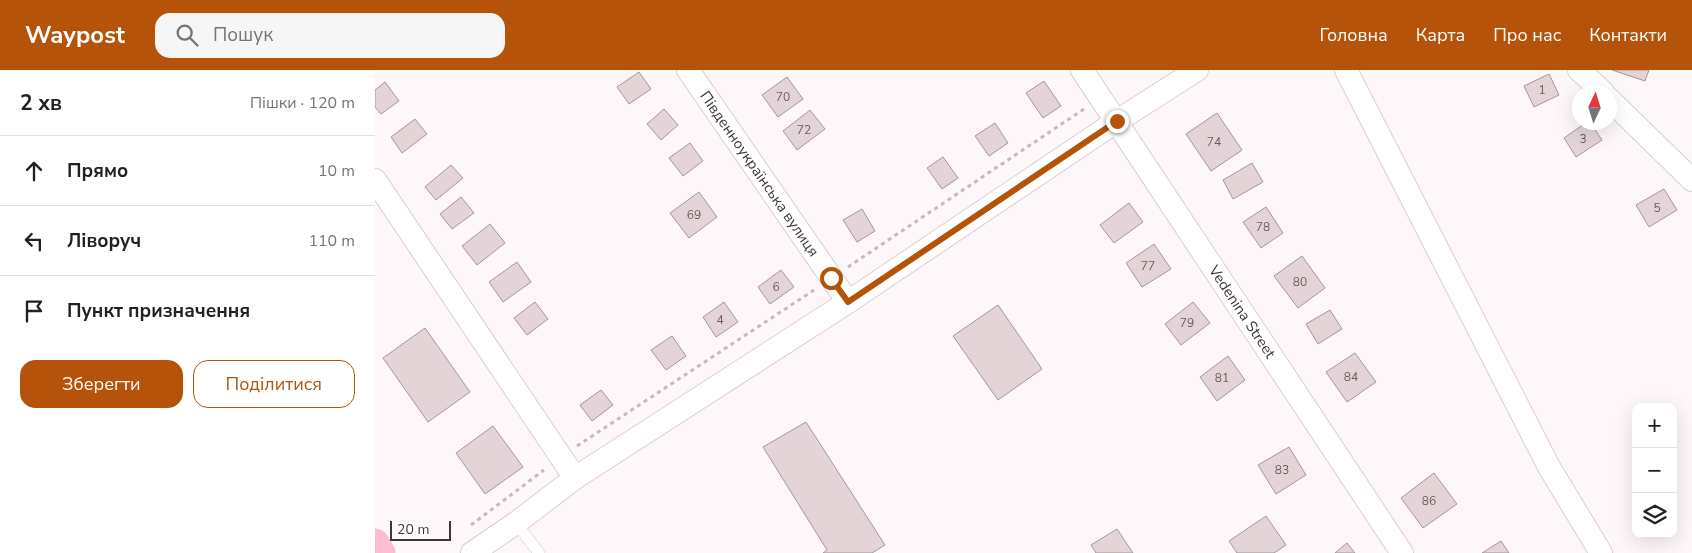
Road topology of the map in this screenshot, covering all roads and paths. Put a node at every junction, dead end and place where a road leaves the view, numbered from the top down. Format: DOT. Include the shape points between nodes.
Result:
graph roads {
  1 [pos="688,70"];
  2 [pos="1082,70"];
  3 [pos="1197,70"];
  4 [pos="1346,70"];
  5 [pos="1579,70"];
  6 [pos="1595,85"];
  7 [pos="1101,98"];
  8 [pos="1617,107"];
  9 [pos="1117,121"];
  10 [pos="375,180"];
  11 [pos="1692,180"];
  12 [pos="831,278"];
  13 [pos="848,302"];
  14 [pos="562,457"];
  15 [pos="575,478"];
  16 [pos="516,523"];
  17 [pos="465,530"];
  18 [pos="375,543"];
  19 [pos="381,553"];
  20 [pos="473,553"];
  21 [pos="539,553"];
  22 [pos="1402,553"];
  23 [pos="1601,553"];
  1 -- 12 [label="street, Південноукраїнська вулиця"];
  2 -- 7 [label="street, Vedenina Street"];
  3 -- 9 [label="street"];
  4 -- 23 [label="street" via="1549,467"];
  5 -- 6 [label="street"];
  7 -- 9 [label="street, Vedenina Street"];
  7 -- 12 [label="path"];
  8 -- 11 [label="street"];
  9 -- 13 [label="street"];
  9 -- 22 [label="street, Vedenina Street"];
  10 -- 14 [label="street"];
  12 -- 13 [label="street, Південноукраїнська вулиця"];
  12 -- 14 [label="path"];
  13 -- 15 [label="street"];
  14 -- 15 [label="street"];
  14 -- 17 [label="path"];
  15 -- 16 [label="street"];
  16 -- 20 [label="street"];
  16 -- 21 [label="lane"];
  18 -- 19 [label="main road"];
}
